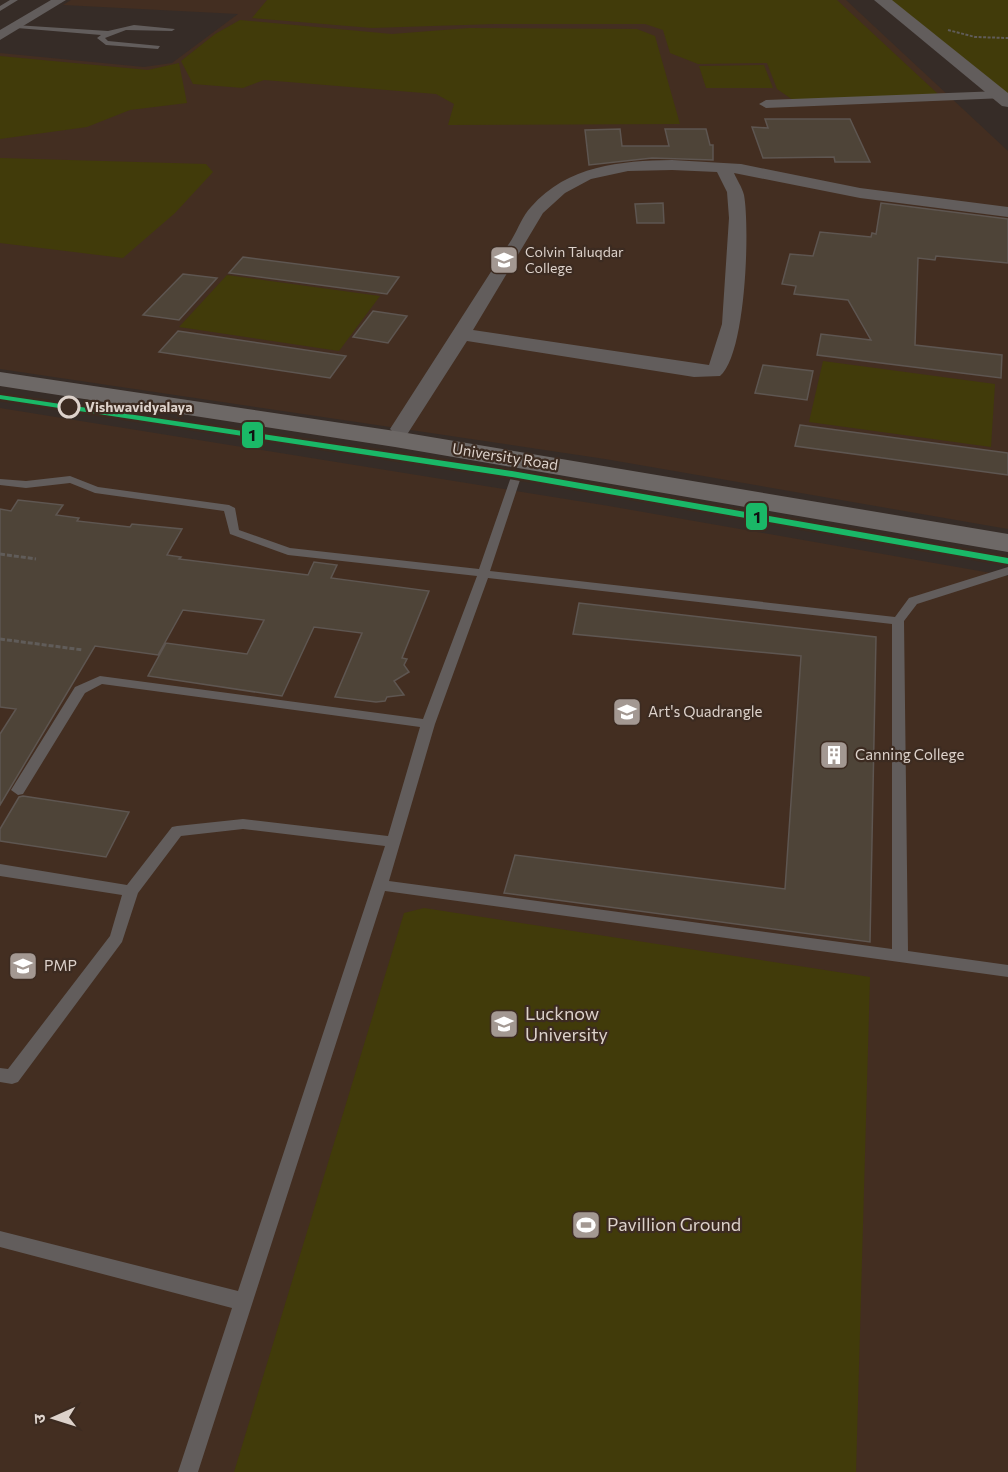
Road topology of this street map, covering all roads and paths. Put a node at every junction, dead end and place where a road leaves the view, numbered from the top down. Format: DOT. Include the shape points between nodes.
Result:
graph roads {
  1 [pos="15,0"];
  2 [pos="60,0"];
  3 [pos="882,0"];
  4 [pos="0,9"];
  5 [pos="17,26"];
  6 [pos="172,29"];
  7 [pos="947,29"];
  8 [pos="107,33"];
  9 [pos="0,36"];
  10 [pos="1008,38"];
  11 [pos="158,47"];
  12 [pos="1004,99"];
  13 [pos="766,104"];
  14 [pos="723,168"];
  15 [pos="1008,212"];
  16 [pos="461,334"];
  17 [pos="0,379"];
  18 [pos="0,395"];
  19 [pos="398,434"];
  20 [pos="517,474"];
  21 [pos="0,482"];
  22 [pos="1008,543"];
  23 [pos="0,555"];
  24 [pos="1008,558"];
  25 [pos="36,559"];
  26 [pos="1008,571"];
  27 [pos="483,574"];
  28 [pos="898,621"];
  29 [pos="0,639"];
  30 [pos="83,650"];
  31 [pos="428,724"];
  32 [pos="18,790"];
  33 [pos="394,842"];
  34 [pos="0,870"];
  35 [pos="380,885"];
  36 [pos="131,891"];
  37 [pos="900,957"];
  38 [pos="1008,971"];
  39 [pos="0,1075"];
  40 [pos="0,1239"];
  41 [pos="244,1302"];
  42 [pos="188,1472"];
  1 -- 4 [label="lane"];
  2 -- 5 [label="street"];
  3 -- 12 [label="street"];
  5 -- 8 [label="lane"];
  5 -- 9 [label="street"];
  6 -- 8 [label="lane" via="130,26"];
  7 -- 10 [label="path" via="975,37"];
  8 -- 11 [label="lane" via="100,38 106,43"];
  12 -- 13 [label="street"];
  14 -- 15 [label="street" via="860,193"];
  14 -- 16 [label="street" via="628,166 586,175 559,189 536,211"];
  14 -- 16 [label="street" via="735,192 738,218 735,282 732,324 718,368 712,372"];
  16 -- 19 [label="street"];
  17 -- 19 [label="main road, University Road"];
  18 -- 20 [label="main road, University Road"];
  19 -- 22 [label="main road, University Road"];
  20 -- 24 [label="main road, University Road"];
  20 -- 27 [label="lane"];
  21 -- 27 [label="lane" via="28,484 52,478 79,481 95,490 229,508 234,532 288,551"];
  23 -- 25 [label="path"];
  26 -- 28 [label="lane" via="913,601"];
  27 -- 28 [label="lane"];
  27 -- 31 [label="lane"];
  28 -- 37 [label="lane"];
  29 -- 30 [label="path"];
  31 -- 32 [label="lane" via="100,680 80,690"];
  31 -- 33 [label="lane"];
  33 -- 35 [label="lane"];
  33 -- 36 [label="lane" via="243,824 177,831"];
  34 -- 36 [label="lane"];
  35 -- 37 [label="lane"];
  35 -- 41 [label="lane"];
  36 -- 39 [label="lane" via="117,938 12,1077"];
  37 -- 38 [label="lane"];
  40 -- 41 [label="lane"];
  41 -- 42 [label="lane"];
}
